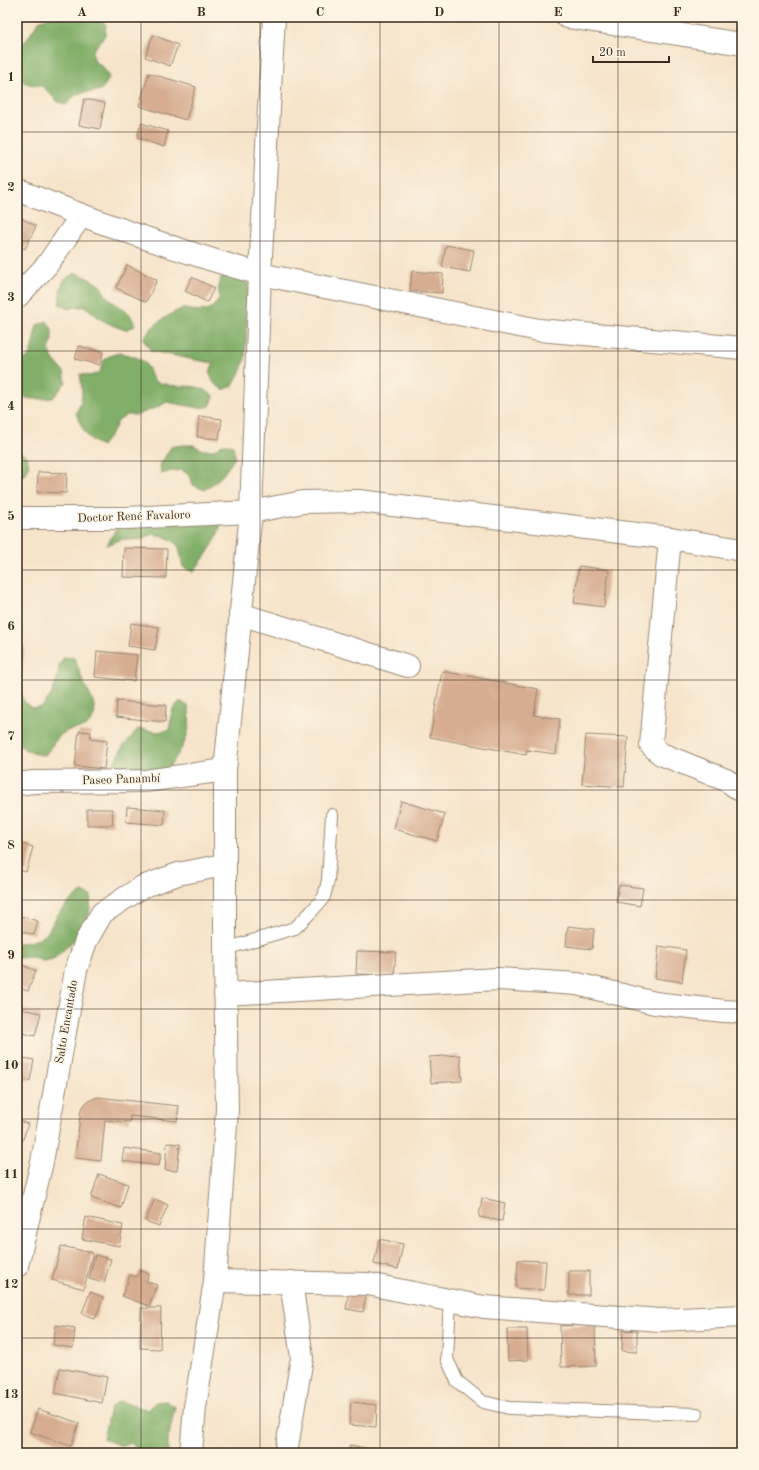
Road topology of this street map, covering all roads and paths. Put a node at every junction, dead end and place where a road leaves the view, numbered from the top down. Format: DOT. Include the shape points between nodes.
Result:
graph roads {
  1 [pos="274,17"];
  2 [pos="567,17"];
  3 [pos="742,44"];
  4 [pos="17,190"];
  5 [pos="81,216"];
  6 [pos="260,274"];
  7 [pos="17,297"];
  8 [pos="742,348"];
  9 [pos="250,512"];
  10 [pos="17,518"];
  11 [pos="670,538"];
  12 [pos="742,550"];
  13 [pos="240,614"];
  14 [pos="408,666"];
  15 [pos="225,770"];
  16 [pos="17,784"];
  17 [pos="742,791"];
  18 [pos="332,815"];
  19 [pos="224,865"];
  20 [pos="225,949"];
  21 [pos="225,994"];
  22 [pos="742,1012"];
  23 [pos="17,1266"];
  24 [pos="215,1281"];
  25 [pos="291,1282"];
  26 [pos="450,1300"];
  27 [pos="742,1316"];
  28 [pos="697,1414"];
  29 [pos="191,1453"];
  30 [pos="286,1453"];
  1 -- 6 [label="street"];
  2 -- 3 [label="street"];
  4 -- 5 [label="street"];
  5 -- 6 [label="street"];
  5 -- 7 [label="street" via="47,265"];
  6 -- 8 [label="street" via="539,330"];
  6 -- 9 [label="street"];
  9 -- 10 [label="street, Doctor René Favaloro" via="126,518"];
  9 -- 11 [label="street, Doctor René Favaloro" via="304,502 359,501"];
  9 -- 13 [label="street"];
  11 -- 12 [label="street, Doctor René Favaloro"];
  11 -- 17 [label="street" via="651,745 661,754 726,780"];
  13 -- 14 [label="street"];
  13 -- 15 [label="street"];
  15 -- 16 [label="street, Paseo Panambí" via="145,781"];
  15 -- 19 [label="street"];
  18 -- 20 [label="lane" via="328,880 324,897 295,928"];
  19 -- 20 [label="street"];
  19 -- 23 [label="street, Salto Encantado" via="178,874 142,887 102,913 86,940 76,970 42,1162"];
  20 -- 21 [label="street"];
  21 -- 22 [label="street" via="498,980 577,984 655,1003"];
  21 -- 24 [label="street" via="228,1110"];
  24 -- 25 [label="street"];
  24 -- 29 [label="street" via="195,1407"];
  25 -- 26 [label="street" via="368,1284"];
  25 -- 30 [label="street" via="302,1358"];
  26 -- 27 [label="street" via="484,1307 660,1320"];
  26 -- 28 [label="lane" via="448,1359 457,1381 483,1402 509,1408"];
}
